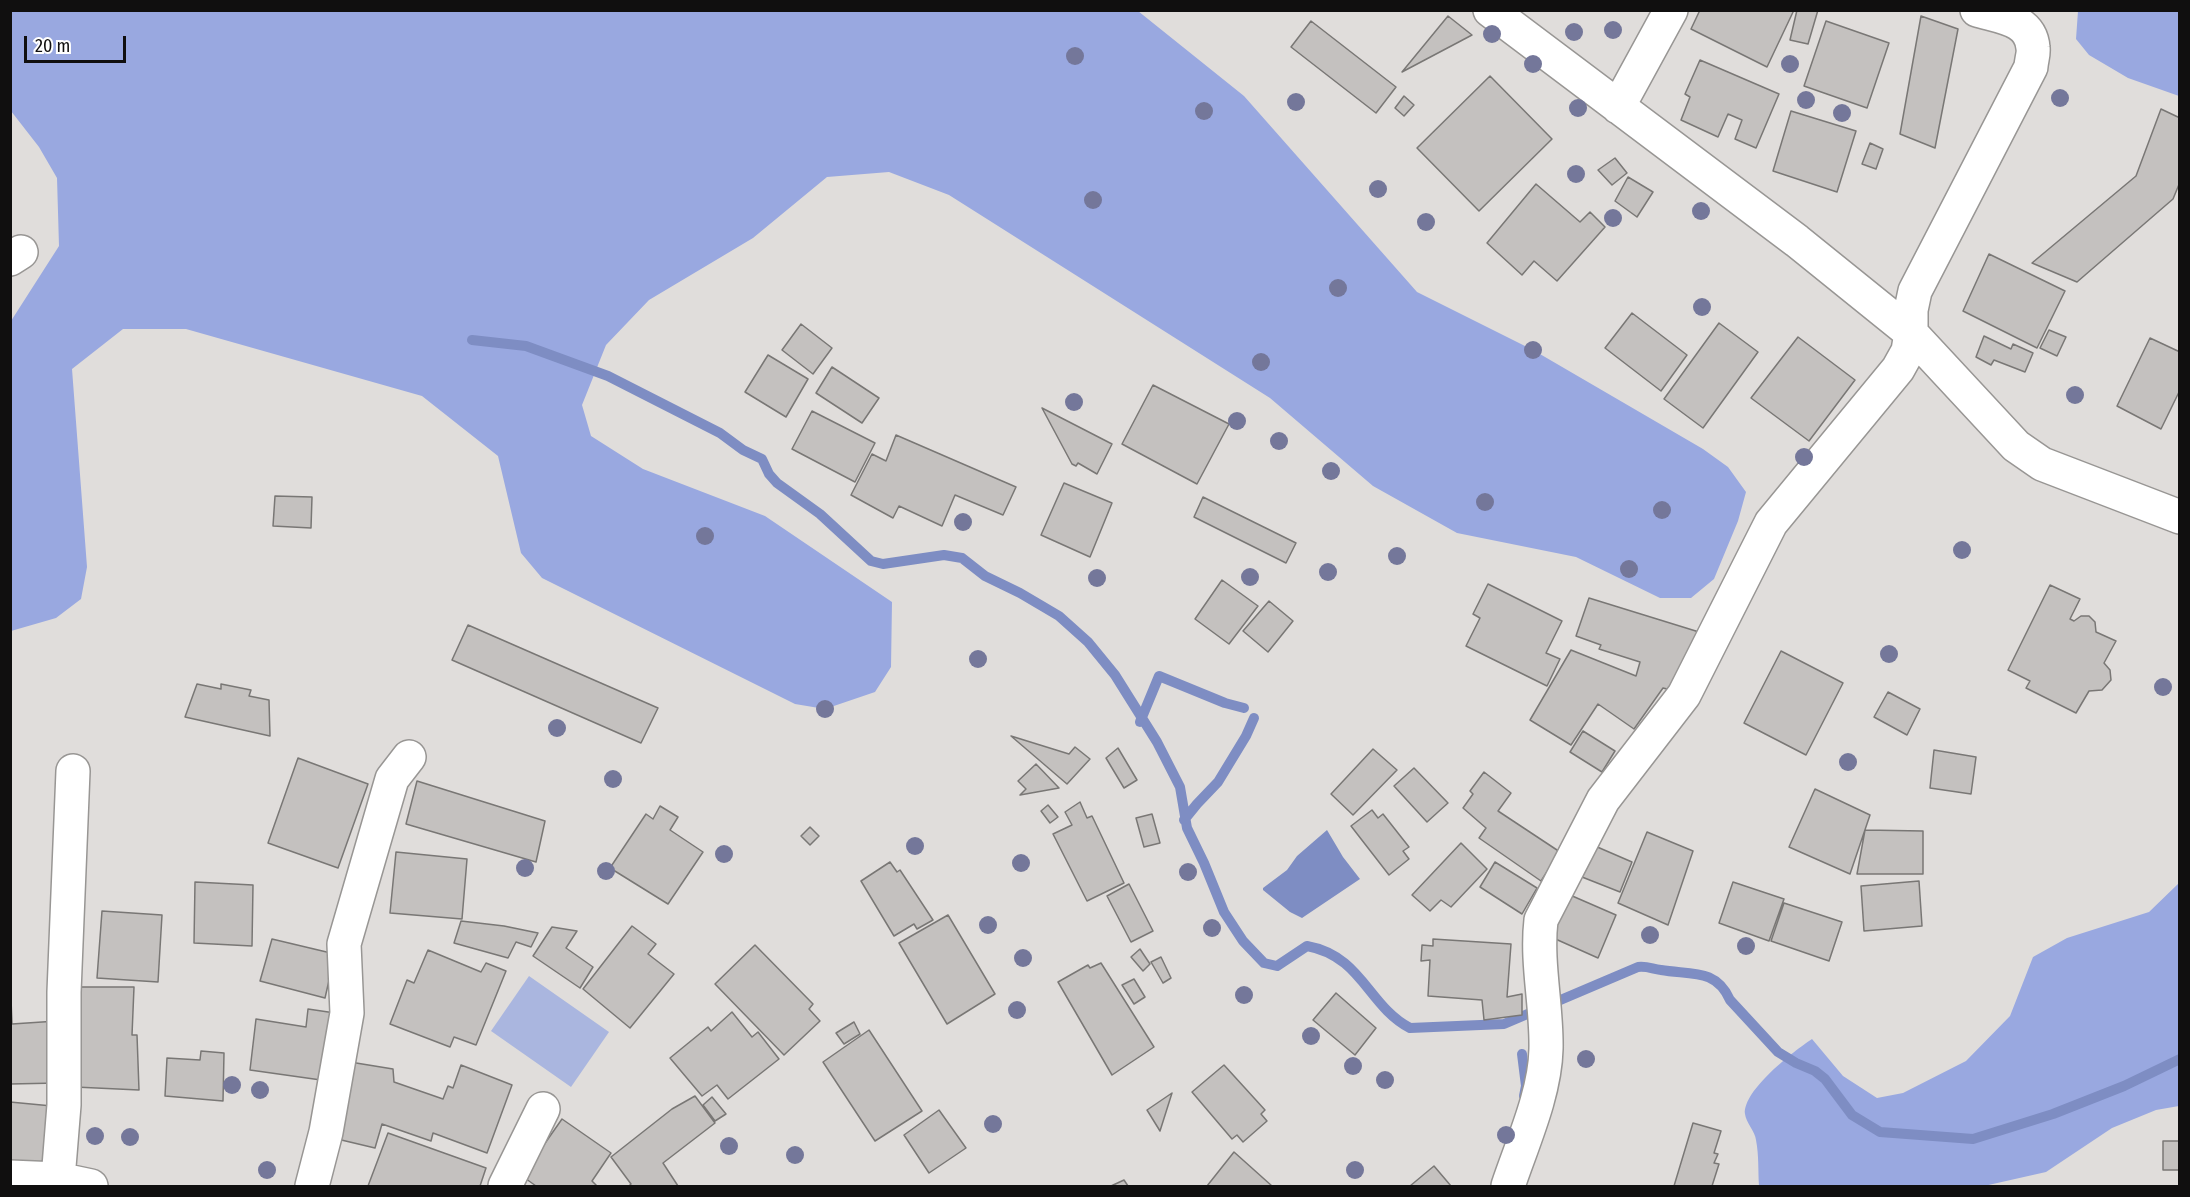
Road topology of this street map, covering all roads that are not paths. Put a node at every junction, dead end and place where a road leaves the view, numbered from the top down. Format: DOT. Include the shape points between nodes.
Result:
graph roads {
  1 [pos="1490,10"];
  2 [pos="1671,10"];
  3 [pos="1977,10"];
  4 [pos="1618,107"];
  5 [pos="1911,333"];
  6 [pos="2180,517"];
  7 [pos="409,757"];
  8 [pos="73,771"];
  9 [pos="543,1109"];
  10 [pos="10,1178"];
  11 [pos="58,1179"];
  12 [pos="91,1186"];
  13 [pos="312,1186"];
  14 [pos="505,1186"];
  15 [pos="1508,1186"];
  1 -- 4 [label="street"];
  2 -- 4 [label="street"];
  3 -- 5 [label="street" via="2015,20 2026,28 2034,48 2031,67 1915,291"];
  4 -- 5 [label="street" via="1797,241"];
  5 -- 6 [label="street" via="2016,446 2042,464"];
  5 -- 15 [label="street" via="1908,351 1898,369 1771,523 1684,695 1603,800 1541,920 1538,942 1544,1069"];
  7 -- 13 [label="street" via="392,779 344,944 347,1013 326,1132"];
  8 -- 11 [label="street" via="64,992 64,1106"];
  9 -- 14 [label="street"];
  10 -- 11 [label="street"];
  11 -- 12 [label="street"];
}
